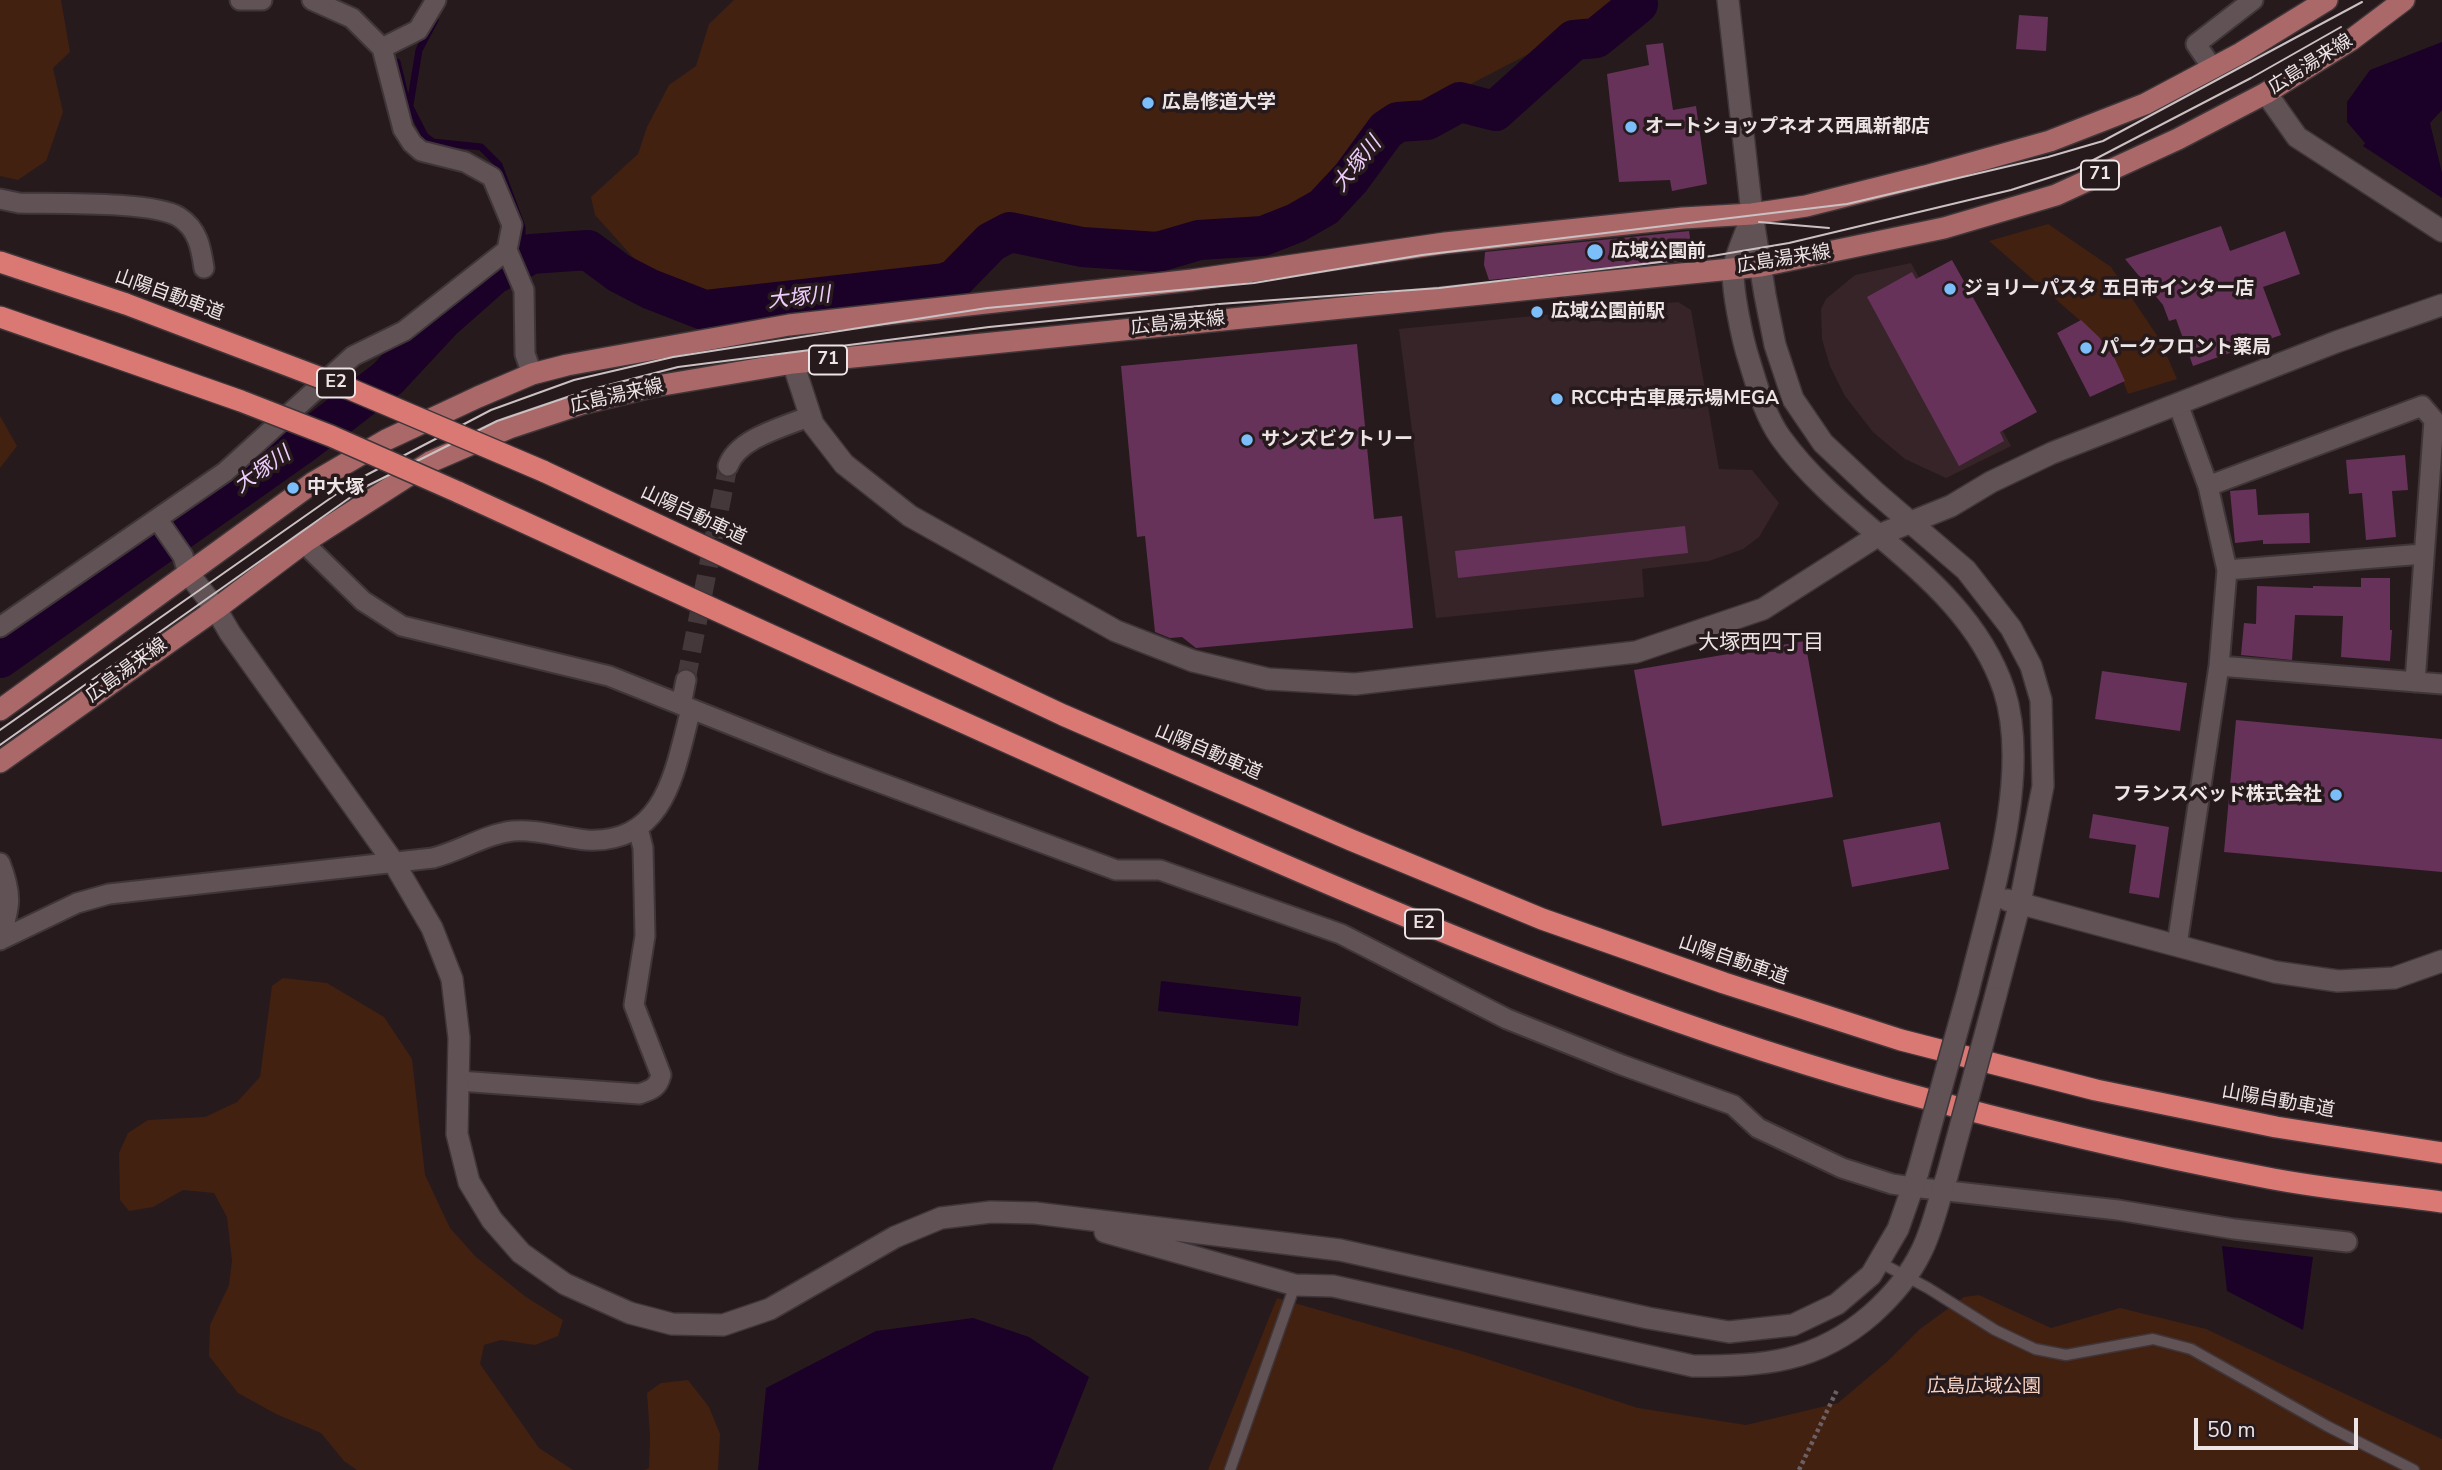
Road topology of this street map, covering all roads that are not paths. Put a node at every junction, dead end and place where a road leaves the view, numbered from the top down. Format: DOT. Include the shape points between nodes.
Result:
graph roads {
  1 [pos="240,0"];
  2 [pos="262,0"];
  3 [pos="312,0"];
  4 [pos="436,0"];
  5 [pos="1728,0"];
  6 [pos="2253,0"];
  7 [pos="2327,0"];
  8 [pos="2404,0"];
  9 [pos="382,48"];
  10 [pos="2213,69"];
  11 [pos="2266,93"];
  12 [pos="0,199"];
  13 [pos="1752,214"];
  14 [pos="2442,231"];
  15 [pos="508,251"];
  16 [pos="0,262"];
  17 [pos="1761,266"];
  18 [pos="204,268"];
  19 [pos="1733,269"];
  20 [pos="2442,305"];
  21 [pos="0,317"];
  22 [pos="793,363"];
  23 [pos="532,374"];
  24 [pos="2178,404"];
  25 [pos="810,416"];
  26 [pos="727,466"];
  27 [pos="2208,486"];
  28 [pos="1912,522"];
  29 [pos="161,525"];
  30 [pos="1879,535"];
  31 [pos="305,542"];
  32 [pos="2423,554"];
  33 [pos="185,564"];
  34 [pos="2227,570"];
  35 [pos="216,609"];
  36 [pos="0,627"];
  37 [pos="2219,666"];
  38 [pos="686,680"];
  39 [pos="2415,682"];
  40 [pos="2442,684"];
  41 [pos="686,707"];
  42 [pos="0,710"];
  43 [pos="0,762"];
  44 [pos="638,828"];
  45 [pos="0,863"];
  46 [pos="394,863"];
  47 [pos="1992,896"];
  48 [pos="2020,903"];
  49 [pos="2177,945"];
  50 [pos="2442,961"];
  51 [pos="459,1081"];
  52 [pos="2442,1153"];
  53 [pos="1915,1180"];
  54 [pos="1944,1184"];
  55 [pos="2442,1202"];
  56 [pos="1035,1213"];
  57 [pos="2347,1242"];
  58 [pos="1879,1262"];
  59 [pos="1908,1276"];
  60 [pos="1295,1285"];
  61 [pos="1230,1470"];
  62 [pos="2414,1470"];
  1 -- 2 [label="street"];
  3 -- 9 [label="street" via="352,18"];
  4 -- 9 [label="street" via="418,30"];
  5 -- 13 [label="street"];
  6 -- 10 [label="street" via="2196,44"];
  7 -- 10 [label="main road, 広島湯来線 / 71"];
  8 -- 11 [label="main road, 広島湯来線 / 71" via="2351,40"];
  9 -- 15 [label="street" via="403,129 412,143 421,151 465,162 492,177 512,225"];
  10 -- 13 [label="main road, 広島湯来線 / 71" via="2145,104 2050,141 1806,206"];
  11 -- 14 [label="street" via="2297,138"];
  11 -- 17 [label="main road, 広島湯来線 / 71" via="2056,195 1944,228"];
  12 -- 18 [label="street" via="143,207 179,217 200,238"];
  13 -- 17 [label="street"];
  13 -- 19 [label="street"];
  13 -- 23 [label="main road, 広島湯来線 / 71" via="1445,243 1192,280 789,325"];
  15 -- 23 [label="street" via="524,290 525,354"];
  15 -- 29 [label="street" via="404,331 353,356"];
  16 -- 52 [label="highway, 山陽自動車道 / E2, bridge" via="350,389 543,471 1063,715 1555,924 1724,984 1927,1047 2096,1090"];
  17 -- 19 [label="main road, 広島湯来線 / 71"];
  17 -- 28 [label="street" via="1775,345 1793,399 1823,443"];
  19 -- 22 [label="main road, 広島湯来線 / 71"];
  19 -- 30 [label="street" via="1745,349 1780,437 1817,481"];
  20 -- 24 [label="street"];
  21 -- 55 [label="highway, E2, bridge" via="318,431 1045,760 1519,963 1887,1088 2079,1138 2268,1178"];
  22 -- 25 [label="street"];
  22 -- 31 [label="main road, 広島湯来線 / 71" via="651,387 509,428 430,462"];
  23 -- 33 [label="main road, 広島湯来線 / 71" via="386,440"];
  24 -- 27 [label="street"];
  24 -- 28 [label="street" via="2052,453"];
  25 -- 26 [label="street" via="737,449"];
  25 -- 30 [label="street" via="844,464 910,516 1116,631 1193,661 1268,679 1355,684 1636,652 1763,609"];
  27 -- 32 [label="street" via="2422,406 2434,421"];
  27 -- 34 [label="street"];
  28 -- 30 [label="street"];
  28 -- 48 [label="street" via="1966,569 2011,628 2031,666 2041,700 2043,786"];
  29 -- 33 [label="street"];
  29 -- 36 [label="street"];
  30 -- 47 [label="street" via="1937,585 1983,643 2004,690 2012,729 2011,808"];
  31 -- 35 [label="main road, 広島湯来線 / 71"];
  31 -- 41 [label="street" via="363,601 402,626 609,676"];
  32 -- 34 [label="street"];
  32 -- 39 [label="street"];
  33 -- 35 [label="street"];
  33 -- 42 [label="main road, 広島湯来線 / 71"];
  34 -- 37 [label="street"];
  35 -- 43 [label="main road, 広島湯来線 / 71"];
  35 -- 46 [label="street"];
  37 -- 39 [label="street"];
  37 -- 49 [label="street"];
  38 -- 41 [label="street"];
  39 -- 40 [label="street"];
  41 -- 44 [label="street" via="663,801"];
  41 -- 53 [label="street" via="1116,870 1160,870 1341,934 1507,1019 1733,1105 1758,1128 1842,1168 1892,1184"];
  44 -- 46 [label="street" via="603,840 499,833 445,855"];
  44 -- 51 [label="street" via="643,848 645,936 634,1005 661,1075 659,1084 639,1094"];
  45 -- 46 [label="street" via="10,906 0,940 77,902 109,894"];
  46 -- 51 [label="street" via="432,928 452,979"];
  47 -- 48 [label="street"];
  47 -- 53 [label="street, bridge"];
  48 -- 49 [label="street"];
  48 -- 54 [label="street, bridge"];
  49 -- 50 [label="street" via="2275,972 2338,981 2395,978"];
  51 -- 56 [label="street" via="457,1134 469,1182 499,1228 521,1253 565,1284 631,1313 672,1324 723,1325 770,1309 895,1237 940,1218"];
  53 -- 54 [label="street"];
  53 -- 58 [label="street" via="1898,1229"];
  54 -- 57 [label="street"];
  54 -- 59 [label="street" via="1923,1250"];
  56 -- 58 [label="street" via="1340,1250 1729,1332 1793,1325 1837,1304 1871,1275"];
  56 -- 60 [label="street"];
  58 -- 59 [label="lane"];
  59 -- 60 [label="street" via="1854,1330 1819,1350 1742,1366 1693,1366 1332,1286"];
  59 -- 62 [label="lane" via="2035,1349 2066,1355 2153,1339 2191,1349"];
  60 -- 61 [label="lane"];
}
